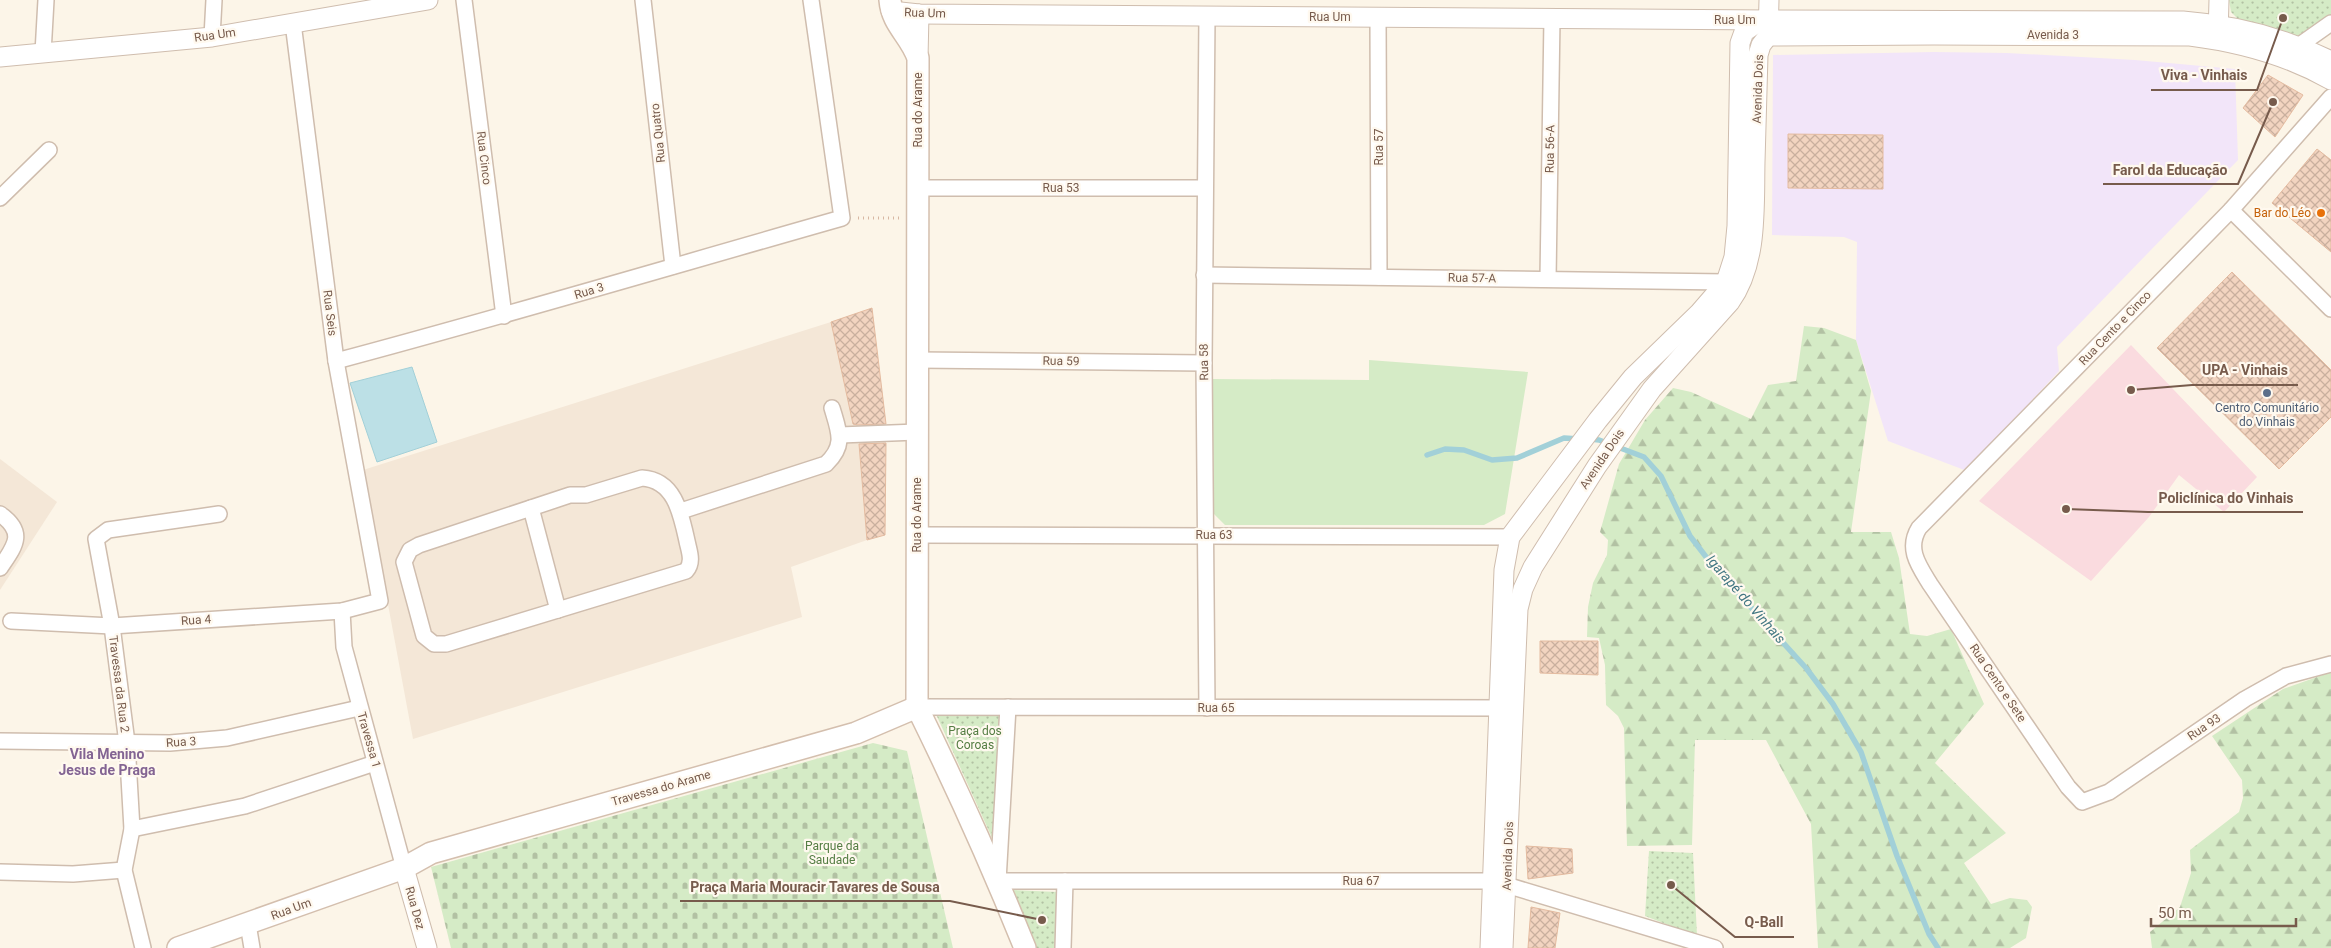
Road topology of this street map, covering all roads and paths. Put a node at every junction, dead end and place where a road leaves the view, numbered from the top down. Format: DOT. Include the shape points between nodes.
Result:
graph roads {
  1 [pos="46,0"];
  2 [pos="214,0"];
  3 [pos="428,0"];
  4 [pos="464,0"];
  5 [pos="643,0"];
  6 [pos="811,0"];
  7 [pos="1769,0"];
  8 [pos="2219,0"];
  9 [pos="890,6"];
  10 [pos="919,14"];
  11 [pos="1207,16"];
  12 [pos="1378,17"];
  13 [pos="1552,18"];
  14 [pos="293,23"];
  15 [pos="2331,23"];
  16 [pos="1766,26"];
  17 [pos="2218,32"];
  18 [pos="212,37"];
  19 [pos="43,53"];
  20 [pos="2296,55"];
  21 [pos="0,57"];
  22 [pos="918,58"];
  23 [pos="2331,61"];
  24 [pos="2331,80"];
  25 [pos="2331,97"];
  26 [pos="49,150"];
  27 [pos="918,188"];
  28 [pos="1204,188"];
  29 [pos="0,198"];
  30 [pos="2230,210"];
  31 [pos="842,218"];
  32 [pos="918,218"];
  33 [pos="673,266"];
  34 [pos="1204,275"];
  35 [pos="1379,277"];
  36 [pos="1548,279"];
  37 [pos="1733,284"];
  38 [pos="2331,309"];
  39 [pos="504,316"];
  40 [pos="917,360"];
  41 [pos="336,361"];
  42 [pos="1204,363"];
  43 [pos="832,408"];
  44 [pos="917,432"];
  45 [pos="840,435"];
  46 [pos="531,508"];
  47 [pos="681,512"];
  48 [pos="0,514"];
  49 [pos="218,514"];
  50 [pos="917,535"];
  51 [pos="1207,535"];
  52 [pos="1510,537"];
  53 [pos="1916,562"];
  54 [pos="0,568"];
  55 [pos="380,601"];
  56 [pos="558,610"];
  57 [pos="342,611"];
  58 [pos="11,621"];
  59 [pos="112,626"];
  60 [pos="2331,664"];
  61 [pos="917,707"];
  62 [pos="1008,707"];
  63 [pos="359,708"];
  64 [pos="1208,708"];
  65 [pos="1507,708"];
  66 [pos="0,741"];
  67 [pos="127,743"];
  68 [pos="375,763"];
  69 [pos="2082,802"];
  70 [pos="132,829"];
  71 [pos="404,868"];
  72 [pos="124,870"];
  73 [pos="0,872"];
  74 [pos="998,881"];
  75 [pos="1065,881"];
  76 [pos="1500,883"];
  77 [pos="248,924"];
  78 [pos="1698,946"];
  79 [pos="143,948"];
  80 [pos="178,948"];
  81 [pos="252,948"];
  82 [pos="426,948"];
  83 [pos="1025,948"];
  84 [pos="1063,948"];
  85 [pos="1490,948"];
  86 [pos="1503,948"];
  87 [pos="1715,948"];
  1 -- 19 [label="street"];
  2 -- 18 [label="street"];
  3 -- 14 [label="street, Rua Um"];
  4 -- 39 [label="street, Rua Cinco"];
  5 -- 33 [label="street, Rua Quatro"];
  6 -- 31 [label="street"];
  7 -- 16 [label="street"];
  8 -- 17 [label="street"];
  9 -- 10 [label="street, Rua Um"];
  9 -- 22 [label="main road" via="896,23 912,43"];
  10 -- 11 [label="street, Rua Um"];
  10 -- 22 [label="street"];
  11 -- 12 [label="street, Rua Um"];
  11 -- 28 [label="street, Rua 58"];
  12 -- 13 [label="street, Rua Um"];
  12 -- 35 [label="street, Rua 57"];
  13 -- 16 [label="street, Rua Um"];
  13 -- 36 [label="street, Rua 56-A"];
  14 -- 18 [label="street, Rua Um"];
  14 -- 41 [label="street, Rua Seis"];
  15 -- 20 [label="street"];
  16 -- 17 [label="street, Avenida 3" via="2183,21"];
  16 -- 37 [label="street, Avenida Dois" via="1744,32 1740,43"];
  17 -- 20 [label="street, Avenida 3"];
  18 -- 19 [label="street, Rua Um"];
  19 -- 21 [label="street, Rua Um"];
  20 -- 23 [label="street, Avenida 3"];
  20 -- 24 [label="street, Avenida 3"];
  22 -- 27 [label="main road, Rua do Arame"];
  25 -- 30 [label="street, Rua Cento e Cinco"];
  26 -- 29 [label="street"];
  27 -- 28 [label="street, Rua 53"];
  27 -- 32 [label="main road, Rua do Arame"];
  28 -- 34 [label="street, Rua 58"];
  30 -- 38 [label="street"];
  30 -- 53 [label="street, Rua Cento e Cinco" via="1919,528 1912,544"];
  31 -- 32 [label="path"];
  31 -- 33 [label="street, Rua 3"];
  32 -- 40 [label="main road, Rua do Arame"];
  33 -- 39 [label="street, Rua 3"];
  34 -- 35 [label="street, Rua 57-A"];
  34 -- 42 [label="street, Rua 58"];
  35 -- 36 [label="street, Rua 57-A"];
  36 -- 37 [label="street, Rua 57-A"];
  37 -- 52 [label="street, Avenida Dois" via="1633,377"];
  37 -- 65 [label="street, Avenida Dois" via="1730,302 1652,389 1597,466 1533,567 1518,609"];
  39 -- 41 [label="street, Rua 3"];
  40 -- 42 [label="street, Rua 59"];
  40 -- 44 [label="main road, Rua do Arame"];
  41 -- 55 [label="street, Rua Seis"];
  42 -- 51 [label="street, Rua 58"];
  43 -- 45 [label="street"];
  44 -- 45 [label="street"];
  44 -- 50 [label="main road, Rua do Arame"];
  45 -- 47 [label="street" via="836,452 826,464"];
  46 -- 47 [label="street" via="642,478 660,483"];
  46 -- 56 [label="street"];
  46 -- 56 [label="street" via="419,545 410,550 404,562 424,636 434,644 446,644"];
  47 -- 56 [label="street" via="691,560 686,571"];
  48 -- 54 [label="street" via="12,525 16,537 16,545"];
  49 -- 59 [label="street, Travessa da Rua 2" via="108,530 96,539"];
  50 -- 51 [label="street, Rua 63"];
  50 -- 61 [label="main road, Rua do Arame"];
  51 -- 52 [label="street, Rua 63"];
  51 -- 64 [label="street, Rua 58"];
  52 -- 65 [label="street, Avenida Dois" via="1504,570"];
  53 -- 69 [label="street, Rua Cento e Sete"];
  55 -- 57 [label="street, Rua 4"];
  57 -- 59 [label="street, Rua 4"];
  57 -- 63 [label="street, Travessa 1" via="344,647"];
  58 -- 59 [label="street, Rua 4"];
  59 -- 67 [label="street, Travessa da Rua 2"];
  60 -- 69 [label="street, Rua 93" via="2286,676 2245,699 2109,792"];
  61 -- 62 [label="street, Rua 65"];
  61 -- 71 [label="main road, Travessa do Arame" via="856,733 431,853"];
  61 -- 74 [label="main road, Rua do Arame"];
  62 -- 64 [label="street, Rua 65"];
  62 -- 74 [label="street"];
  63 -- 67 [label="street, Rua 3" via="227,738"];
  63 -- 68 [label="street, Travessa 1"];
  64 -- 65 [label="street, Rua 65"];
  65 -- 76 [label="street, Avenida Dois"];
  66 -- 67 [label="street, Rua 3"];
  67 -- 70 [label="street, Travessa da Rua 2"];
  68 -- 70 [label="street" via="245,806"];
  68 -- 71 [label="street, Travessa 1"];
  70 -- 72 [label="street, Travessa da Rua 2"];
  71 -- 77 [label="main road, Rua Um"];
  71 -- 82 [label="street, Rua Dez"];
  72 -- 73 [label="street" via="73,874"];
  72 -- 79 [label="street, Travessa da Rua 2"];
  74 -- 75 [label="street, Rua 67"];
  74 -- 83 [label="main road, Rua do Arame"];
  75 -- 76 [label="street, Rua 67"];
  75 -- 84 [label="street"];
  76 -- 78 [label="street, Rua 67"];
  76 -- 85 [label="street, Avenida Dois"];
  76 -- 86 [label="street, Avenida Dois"];
  77 -- 80 [label="main road, Rua Um"];
  77 -- 81 [label="street"];
  78 -- 87 [label="street, Rua 67"];
}
